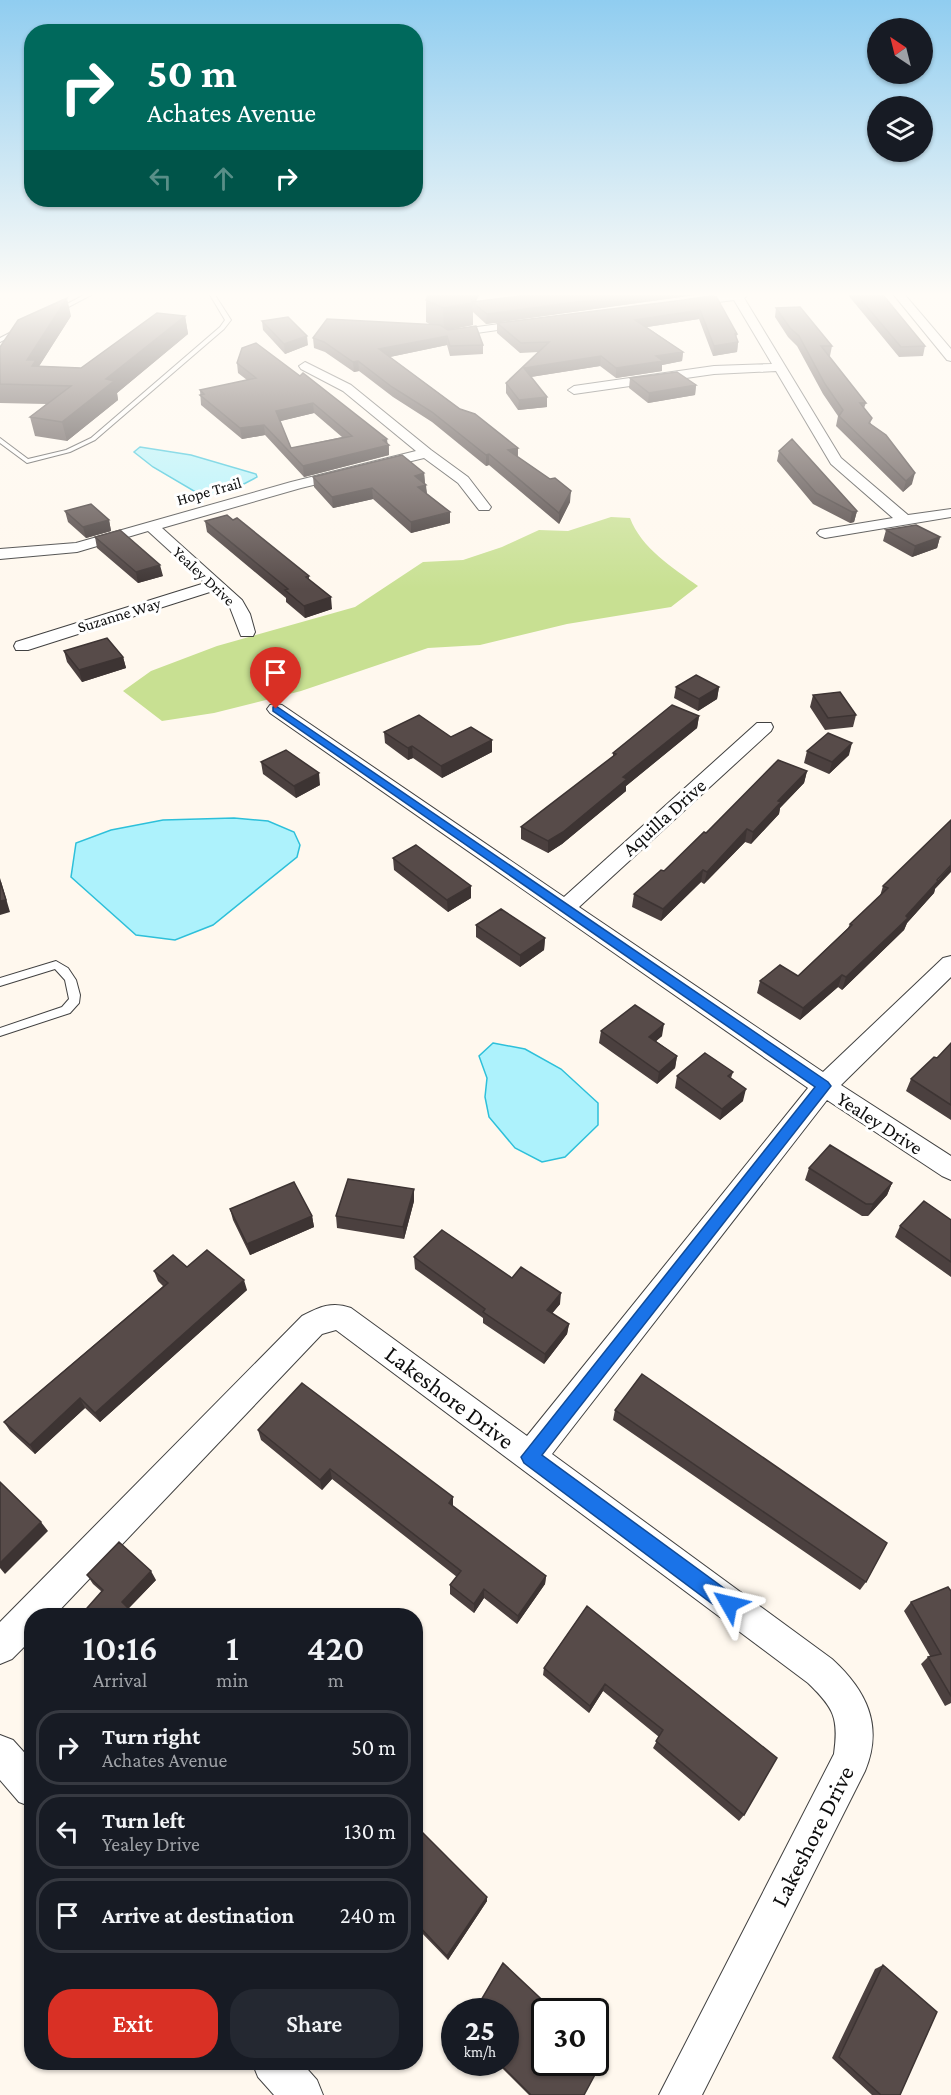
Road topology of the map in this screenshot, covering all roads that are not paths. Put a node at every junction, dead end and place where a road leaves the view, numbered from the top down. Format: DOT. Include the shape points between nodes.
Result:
graph roads {
  1 [pos="147,393"];
  2 [pos="353,393"];
  3 [pos="795,393"];
  4 [pos="0,440"];
  5 [pos="426,453"];
  6 [pos="484,507"];
  7 [pos="951,513"];
  8 [pos="906,520"];
  9 [pos="151,526"];
  10 [pos="825,533"];
  11 [pos="0,554"];
  12 [pos="216,585"];
  13 [pos="247,632"];
  14 [pos="22,646"];
  15 [pos="276,709"];
  16 [pos="764,727"];
  17 [pos="565,908"];
  18 [pos="951,964"];
  19 [pos="0,982"];
  20 [pos="0,1032"];
  21 [pos="824,1086"];
  22 [pos="951,1169"];
  23 [pos="530,1457"];
  24 [pos="38,1608"];
  25 [pos="24,1622"];
  26 [pos="0,1647"];
  27 [pos="0,1753"];
  28 [pos="24,1780"];
  29 [pos="280,2070"];
  30 [pos="302,2095"];
  31 [pos="680,2095"];
  1 -- 4 [label="lane" via="93,439 68,451 27,461"];
  2 -- 5 [label="street"];
  3 -- 8 [label="street" via="836,461"];
  5 -- 6 [label="street" via="463,480"];
  5 -- 9 [label="street, Hope Trail"];
  7 -- 8 [label="street"];
  8 -- 10 [label="street"];
  9 -- 11 [label="street, Hope Trail" via="77,547"];
  9 -- 12 [label="street, Yealey Drive"];
  12 -- 13 [label="street, Yealey Drive" via="236,603"];
  12 -- 14 [label="street, Suzanne Way"];
  15 -- 17 [label="street, Yealey Drive"];
  16 -- 17 [label="street, Aquilla Drive"];
  17 -- 21 [label="street, Yealey Drive"];
  18 -- 21 [label="street"];
  19 -- 20 [label="lane" via="56,965 63,969 75,991 75,1000 66,1010"];
  21 -- 22 [label="street, Yealey Drive"];
  21 -- 23 [label="street"];
  23 -- 24 [label="street, Lakeshore Drive" via="341,1317 327,1317 312,1325"];
  23 -- 31 [label="street, Lakeshore Drive" via="820,1671 850,1706 856,1731 852,1758"];
  25 -- 26 [label="street, Lakeshore Drive"];
  27 -- 28 [label="street"];
  29 -- 30 [label="street"];
}
